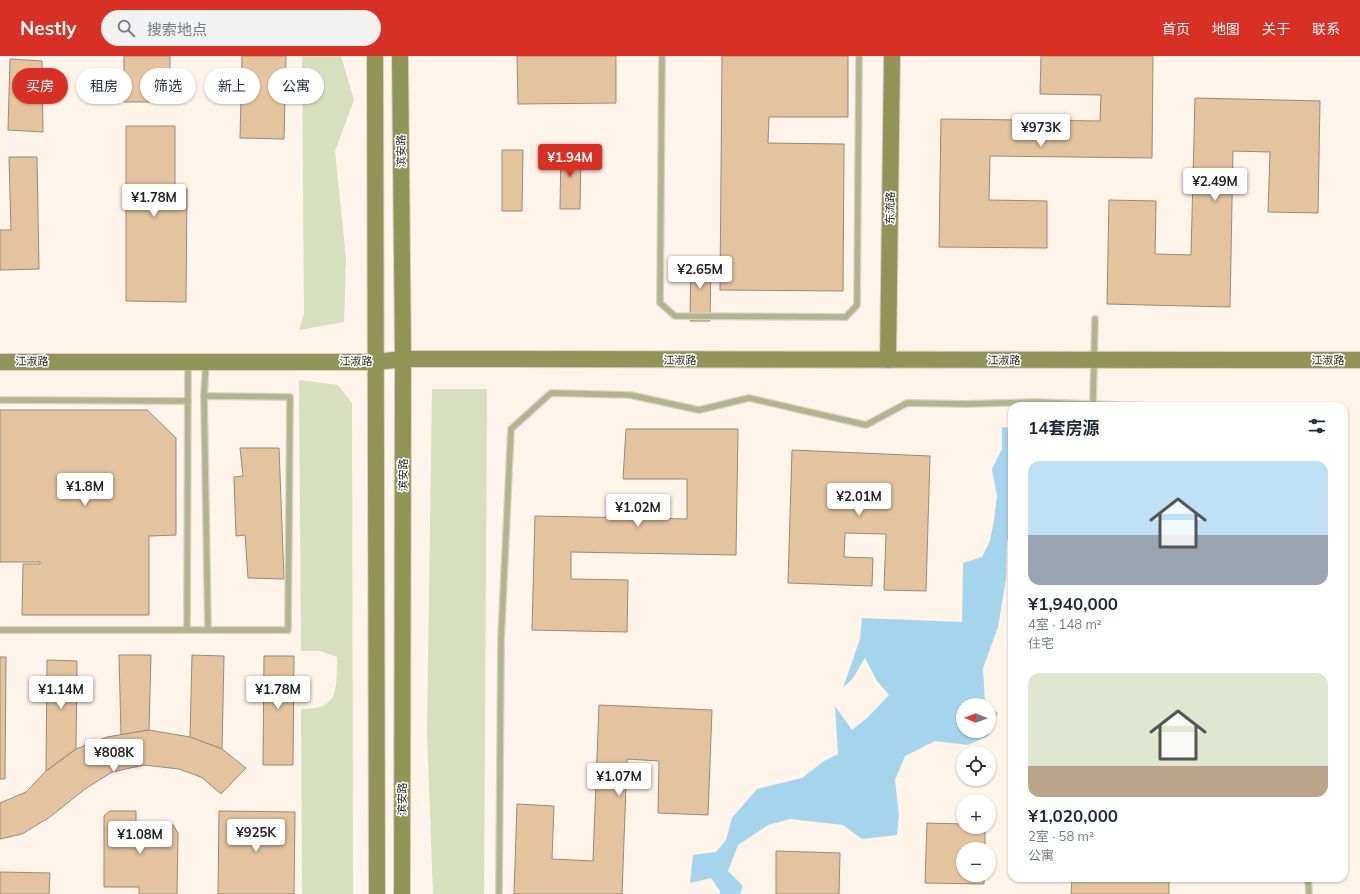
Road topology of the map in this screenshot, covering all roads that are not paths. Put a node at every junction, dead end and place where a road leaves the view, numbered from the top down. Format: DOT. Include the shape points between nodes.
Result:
graph roads {
  1 [pos="375,56"];
  2 [pos="400,56"];
  3 [pos="662,56"];
  4 [pos="859,56"];
  5 [pos="892,56"];
  6 [pos="1095,319"];
  7 [pos="403,359"];
  8 [pos="188,360"];
  9 [pos="206,360"];
  10 [pos="888,360"];
  11 [pos="1094,360"];
  12 [pos="1360,360"];
  13 [pos="0,362"];
  14 [pos="376,362"];
  15 [pos="204,396"];
  16 [pos="0,400"];
  17 [pos="188,400"];
  18 [pos="1093,402"];
  19 [pos="1008,403"];
  20 [pos="0,630"];
  21 [pos="187,630"];
  22 [pos="208,630"];
  23 [pos="1308,882"];
  24 [pos="377,894"];
  25 [pos="402,894"];
  26 [pos="499,894"];
  27 [pos="1309,894"];
  1 -- 14 [label="main road"];
  2 -- 7 [label="main road, 滨安路"];
  3 -- 4 [label="lane" via="660,303 675,316 830,317 846,317 857,305"];
  5 -- 10 [label="main road, 东流路"];
  6 -- 11 [label="lane"];
  7 -- 10 [label="main road, 江淑路"];
  7 -- 14 [label="main road, 江淑路"];
  7 -- 25 [label="main road, 滨安路"];
  8 -- 9 [label="main road, 江淑路"];
  8 -- 13 [label="main road, 江淑路"];
  8 -- 17 [label="lane"];
  9 -- 14 [label="main road, 江淑路"];
  9 -- 15 [label="lane"];
  10 -- 11 [label="main road, 江淑路"];
  11 -- 12 [label="main road, 江淑路"];
  11 -- 18 [label="lane"];
  14 -- 24 [label="main road"];
  15 -- 22 [label="lane"];
  15 -- 22 [label="lane" via="290,397 288,630"];
  16 -- 17 [label="lane"];
  17 -- 21 [label="lane"];
  19 -- 26 [label="lane" via="907,403 866,425 749,398 699,410 630,394 551,393 510,429 510,479 501,640"];
  20 -- 21 [label="lane"];
  21 -- 22 [label="lane"];
  23 -- 27 [label="lane"];
}
